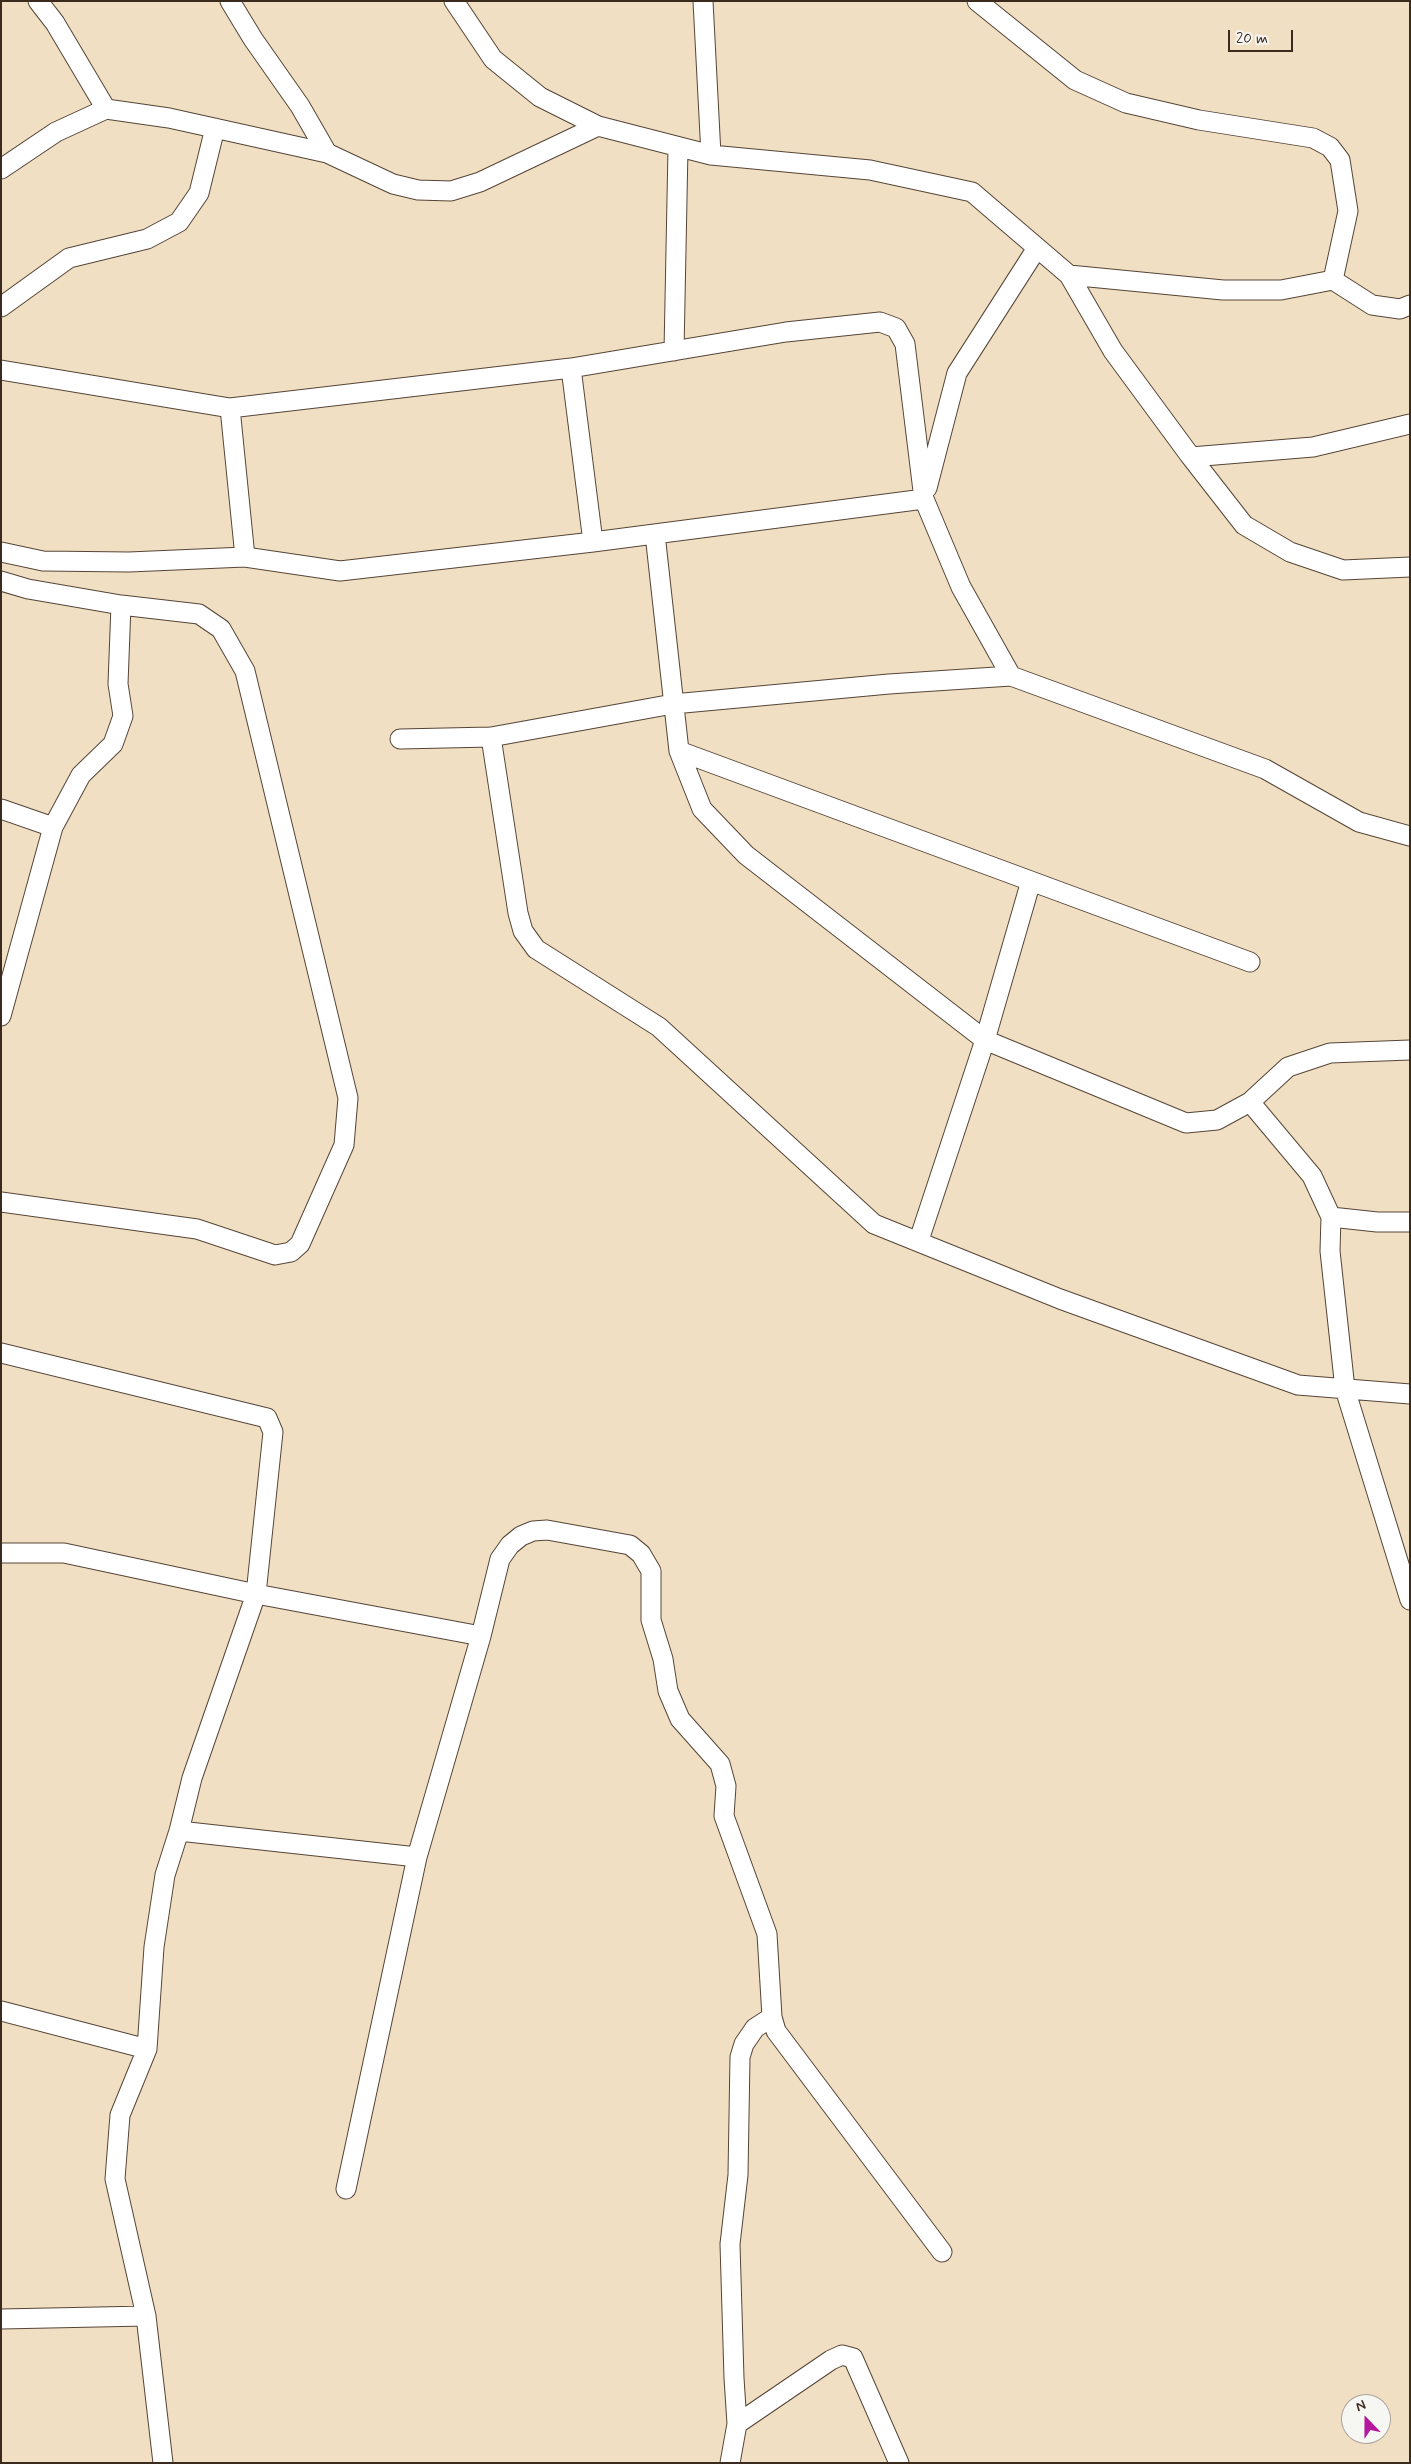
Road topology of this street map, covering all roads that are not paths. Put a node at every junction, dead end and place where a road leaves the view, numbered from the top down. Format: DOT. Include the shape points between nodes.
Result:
graph roads {
  1 [pos="38,1"];
  2 [pos="230,1"];
  3 [pos="454,1"];
  4 [pos="702,1"];
  5 [pos="977,1"];
  6 [pos="106,109"];
  7 [pos="598,126"];
  8 [pos="216,128"];
  9 [pos="678,148"];
  10 [pos="327,153"];
  11 [pos="711,156"];
  12 [pos="1,169"];
  13 [pos="1037,248"];
  14 [pos="1069,275"];
  15 [pos="1333,280"];
  16 [pos="1410,305"];
  17 [pos="1,307"];
  18 [pos="674,351"];
  19 [pos="571,368"];
  20 [pos="1,370"];
  21 [pos="230,408"];
  22 [pos="1410,424"];
  23 [pos="1191,458"];
  24 [pos="924,499"];
  25 [pos="655,534"];
  26 [pos="593,542"];
  27 [pos="1,552"];
  28 [pos="245,557"];
  29 [pos="1410,566"];
  30 [pos="1,581"];
  31 [pos="120,605"];
  32 [pos="1011,676"];
  33 [pos="672,704"];
  34 [pos="491,737"];
  35 [pos="400,739"];
  36 [pos="679,751"];
  37 [pos="1,809"];
  38 [pos="53,827"];
  39 [pos="1410,836"];
  40 [pos="1031,881"];
  41 [pos="1250,962"];
  42 [pos="4,991"];
  43 [pos="1,1016"];
  44 [pos="985,1040"];
  45 [pos="1410,1050"];
  46 [pos="1250,1102"];
  47 [pos="1,1202"];
  48 [pos="1331,1217"];
  49 [pos="1410,1222"];
  50 [pos="919,1240"];
  51 [pos="1,1353"];
  52 [pos="1345,1389"];
  53 [pos="1410,1394"];
  54 [pos="1,1553"];
  55 [pos="256,1594"];
  56 [pos="1410,1600"];
  57 [pos="481,1636"];
  58 [pos="180,1831"];
  59 [pos="417,1857"];
  60 [pos="1,2011"];
  61 [pos="772,2017"];
  62 [pos="147,2049"];
  63 [pos="346,2189"];
  64 [pos="942,2252"];
  65 [pos="146,2316"];
  66 [pos="1,2319"];
  67 [pos="738,2424"];
  68 [pos="163,2463"];
  69 [pos="730,2463"];
  70 [pos="899,2463"];
  1 -- 6 [label="street" via="55,23"];
  2 -- 10 [label="street" via="252,39 300,106"];
  3 -- 7 [label="street" via="493,59 540,97"];
  4 -- 11 [label="street"];
  5 -- 15 [label="street" via="1075,80 1126,103 1199,120 1313,138 1330,147 1340,160 1348,212"];
  6 -- 8 [label="street"];
  6 -- 12 [label="street" via="56,132"];
  7 -- 9 [label="street"];
  7 -- 10 [label="street" via="480,182 451,191 418,190 394,184"];
  8 -- 10 [label="street"];
  8 -- 17 [label="street" via="199,193 179,222 148,239 68,258"];
  9 -- 11 [label="street"];
  9 -- 18 [label="street"];
  11 -- 13 [label="street" via="870,170 972,192"];
  13 -- 14 [label="street"];
  13 -- 24 [label="street" via="957,374"];
  14 -- 15 [label="street" via="1223,290 1281,290"];
  14 -- 23 [label="street" via="1113,350"];
  15 -- 16 [label="street" via="1372,305 1400,309"];
  18 -- 19 [label="street"];
  18 -- 24 [label="street" via="786,332 880,322 896,328 905,344"];
  19 -- 21 [label="street"];
  19 -- 26 [label="street"];
  20 -- 21 [label="street"];
  21 -- 28 [label="street"];
  22 -- 23 [label="street" via="1313,448"];
  23 -- 29 [label="street" via="1244,525 1290,552 1343,570"];
  24 -- 25 [label="street"];
  24 -- 32 [label="street" via="961,587"];
  25 -- 26 [label="street"];
  25 -- 33 [label="street"];
  26 -- 28 [label="street" via="340,571"];
  27 -- 28 [label="street" via="43,561 129,562"];
  30 -- 31 [label="street" via="28,589"];
  31 -- 38 [label="street" via="118,684 124,716 113,744 81,775"];
  31 -- 47 [label="street" via="199,614 221,629 246,671 348,1098 344,1145 300,1244 291,1252 275,1255 197,1229"];
  32 -- 33 [label="street"];
  32 -- 39 [label="street" via="1265,769 1359,822"];
  33 -- 34 [label="street"];
  33 -- 36 [label="street"];
  34 -- 35 [label="street"];
  34 -- 50 [label="street" via="518,913 523,931 536,950 659,1027 874,1224"];
  36 -- 40 [label="street"];
  36 -- 44 [label="street" via="702,809 746,855"];
  37 -- 38 [label="street"];
  38 -- 42 [label="street"];
  40 -- 41 [label="street"];
  40 -- 44 [label="street"];
  42 -- 43 [label="street"];
  44 -- 46 [label="street" via="1186,1123 1217,1120"];
  44 -- 50 [label="street"];
  45 -- 46 [label="street" via="1330,1052 1288,1067"];
  46 -- 48 [label="street" via="1312,1176"];
  48 -- 49 [label="street"];
  48 -- 52 [label="street" via="1330,1251"];
  50 -- 52 [label="street" via="1060,1298 1298,1385"];
  51 -- 55 [label="street" via="267,1418 273,1432"];
  52 -- 53 [label="street"];
  52 -- 56 [label="street"];
  54 -- 55 [label="street" via="64,1553"];
  55 -- 57 [label="street"];
  55 -- 58 [label="street" via="192,1778"];
  57 -- 59 [label="street"];
  57 -- 61 [label="street" via="500,1559 521,1536 547,1530 616,1541 630,1545 641,1554 651,1571 651,1620 663,1659 668,1691 680,1719 720,1764 726,1786 724,1816 768,1934"];
  58 -- 59 [label="street"];
  58 -- 62 [label="street" via="165,1875 154,1946"];
  59 -- 63 [label="street"];
  60 -- 62 [label="street"];
  61 -- 64 [label="street" via="783,2042"];
  61 -- 67 [label="street" via="754,2028 740,2057 738,2175 730,2244"];
  62 -- 65 [label="street" via="120,2115 115,2179"];
  65 -- 66 [label="street"];
  65 -- 68 [label="street"];
  67 -- 69 [label="street"];
  67 -- 70 [label="street" via="842,2355 854,2358"];
}
